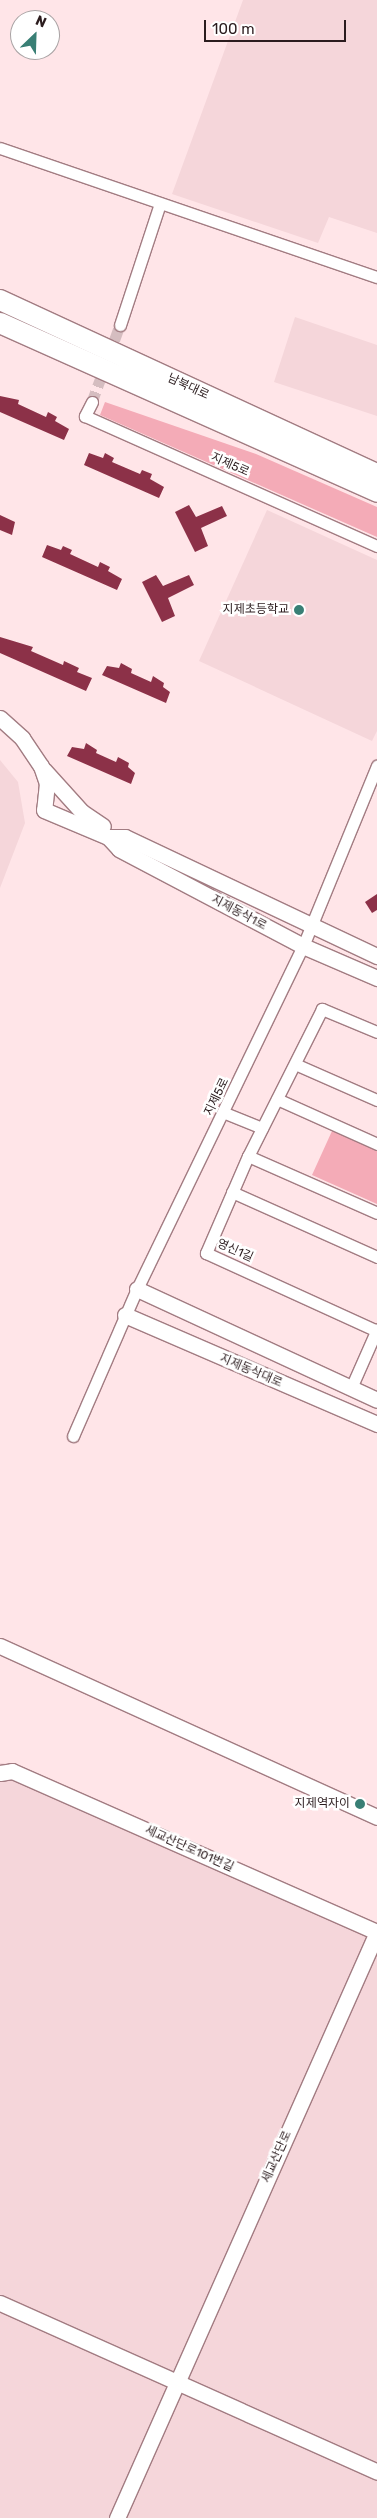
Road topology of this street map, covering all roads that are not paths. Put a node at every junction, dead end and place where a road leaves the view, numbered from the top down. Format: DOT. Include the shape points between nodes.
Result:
graph roads {
  1 [pos="0,148"];
  2 [pos="160,203"];
  3 [pos="377,277"];
  4 [pos="3,300"];
  5 [pos="0,323"];
  6 [pos="120,325"];
  7 [pos="92,402"];
  8 [pos="377,474"];
  9 [pos="377,492"];
  10 [pos="377,546"];
  11 [pos="0,718"];
  12 [pos="41,766"];
  13 [pos="377,766"];
  14 [pos="108,837"];
  15 [pos="124,837"];
  16 [pos="311,927"];
  17 [pos="303,946"];
  18 [pos="377,956"];
  19 [pos="377,978"];
  20 [pos="377,1032"];
  21 [pos="295,1064"];
  22 [pos="277,1099"];
  23 [pos="377,1100"];
  24 [pos="225,1113"];
  25 [pos="262,1128"];
  26 [pos="377,1144"];
  27 [pos="248,1156"];
  28 [pos="232,1192"];
  29 [pos="377,1213"];
  30 [pos="377,1256"];
  31 [pos="137,1289"];
  32 [pos="125,1315"];
  33 [pos="377,1330"];
  34 [pos="351,1388"];
  35 [pos="377,1400"];
  36 [pos="377,1424"];
  37 [pos="73,1436"];
  38 [pos="0,1646"];
  39 [pos="0,1773"];
  40 [pos="377,1818"];
  41 [pos="377,1932"];
  42 [pos="0,2303"];
  43 [pos="178,2383"];
  44 [pos="377,2472"];
  45 [pos="116,2518"];
  1 -- 2 [label="street"];
  2 -- 3 [label="street"];
  2 -- 6 [label="street"];
  4 -- 8 [label="highway, 남북대로"];
  5 -- 9 [label="highway, 남북대로"];
  7 -- 10 [label="street, 지제5로" via="85,416"];
  11 -- 12 [label="street, 지제동삭1로" via="22,738"];
  12 -- 14 [label="street, 지제동삭1로" via="47,783 44,810"];
  12 -- 15 [label="street" via="82,812"];
  13 -- 16 [label="street, 지제5로"];
  14 -- 15 [label="street, 지제동삭1로"];
  14 -- 17 [label="street, 지제동삭1로" via="119,849"];
  15 -- 16 [label="street, 지제동삭1로"];
  16 -- 17 [label="street, 지제5로"];
  16 -- 18 [label="street, 지제동삭1로"];
  17 -- 19 [label="street, 지제동삭1로"];
  17 -- 24 [label="street, 지제5로"];
  20 -- 21 [label="street, 영신1길" via="322,1010"];
  21 -- 22 [label="street, 영신1길"];
  21 -- 23 [label="street"];
  22 -- 25 [label="street, 영신1길"];
  22 -- 26 [label="street"];
  24 -- 25 [label="street"];
  24 -- 31 [label="street, 지제5로"];
  25 -- 27 [label="street, 영신1길"];
  27 -- 28 [label="street, 영신1길"];
  27 -- 29 [label="street"];
  28 -- 30 [label="street"];
  28 -- 33 [label="street, 영신1길" via="206,1253"];
  31 -- 32 [label="street, 지제5로"];
  31 -- 34 [label="street, 지제동삭대로"];
  32 -- 36 [label="street, 지제동삭대로"];
  32 -- 37 [label="street, 지제5로"];
  33 -- 34 [label="street"];
  34 -- 35 [label="street, 지제동삭대로"];
  38 -- 40 [label="street"];
  39 -- 41 [label="street, 세교산단로101번길" via="12,1771"];
  41 -- 43 [label="street, 세교산단로"];
  42 -- 43 [label="street"];
  43 -- 44 [label="street"];
  43 -- 45 [label="street, 세교산단로"];
}
